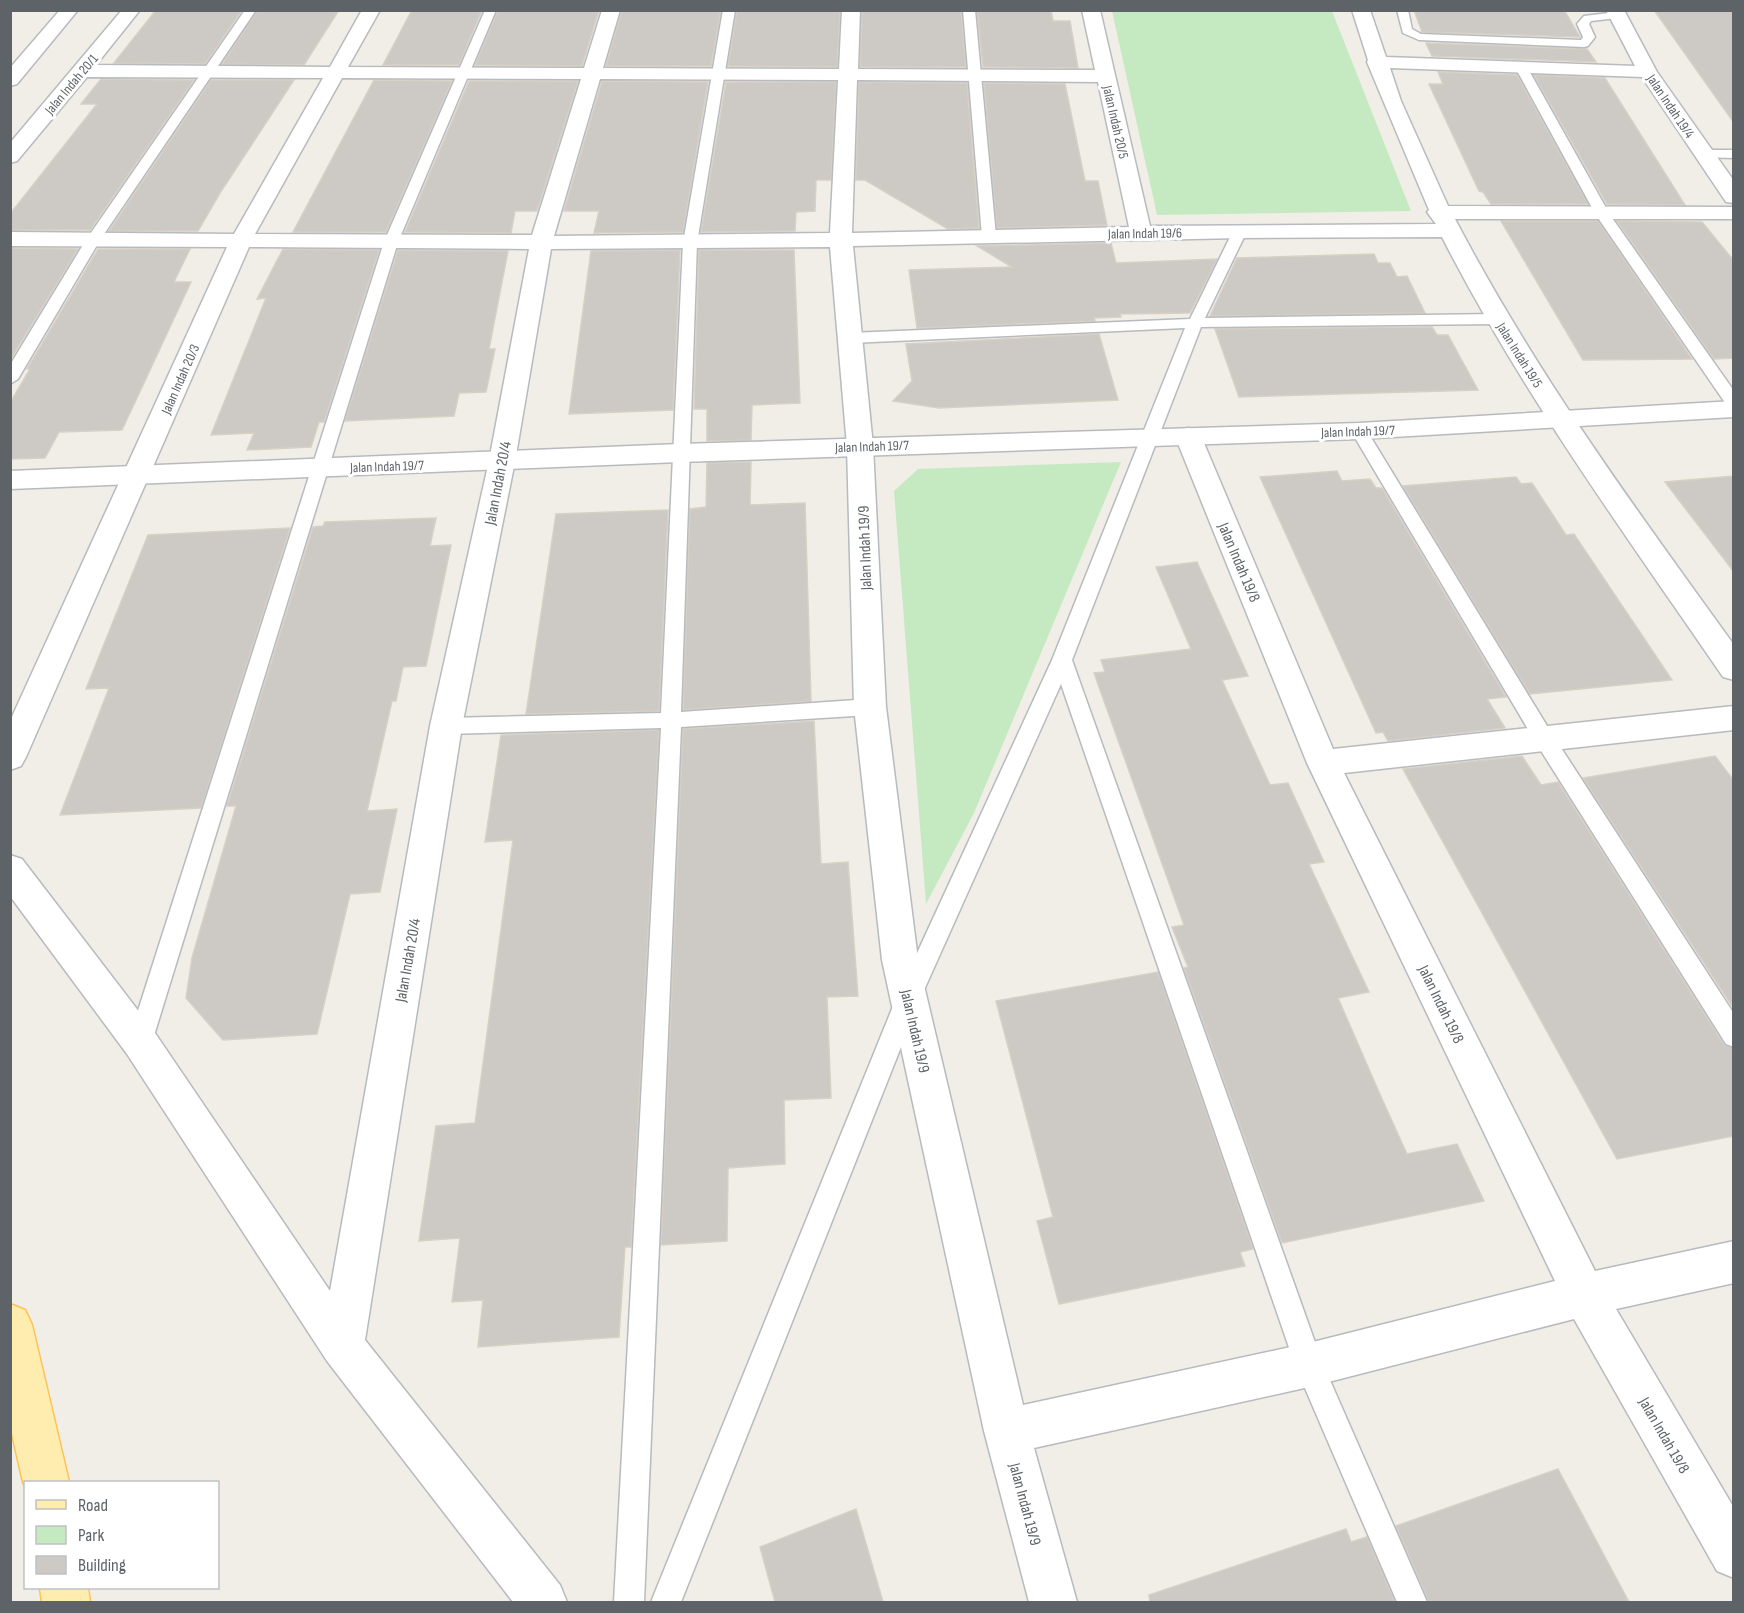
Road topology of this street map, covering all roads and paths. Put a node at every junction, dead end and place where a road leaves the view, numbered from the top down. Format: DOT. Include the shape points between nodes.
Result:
graph roads {
  1 [pos="70,10"];
  2 [pos="132,10"];
  3 [pos="251,10"];
  4 [pos="371,10"];
  5 [pos="491,10"];
  6 [pos="611,10"];
  7 [pos="729,10"];
  8 [pos="851,10"];
  9 [pos="969,10"];
  10 [pos="1091,10"];
  11 [pos="1361,10"];
  12 [pos="1402,10"];
  13 [pos="1616,13"];
  14 [pos="1376,62"];
  15 [pos="1521,67"];
  16 [pos="82,71"];
  17 [pos="210,71"];
  18 [pos="337,71"];
  19 [pos="592,72"];
  20 [pos="1648,72"];
  21 [pos="465,73"];
  22 [pos="717,73"];
  23 [pos="849,74"];
  24 [pos="974,75"];
  25 [pos="1105,76"];
  26 [pos="10,80"];
  27 [pos="1704,154"];
  28 [pos="1734,154"];
  29 [pos="10,157"];
  30 [pos="1734,197"];
  31 [pos="1734,213"];
  32 [pos="1603,215"];
  33 [pos="1444,221"];
  34 [pos="1240,231"];
  35 [pos="1141,233"];
  36 [pos="988,236"];
  37 [pos="10,239"];
  38 [pos="93,240"];
  39 [pos="241,240"];
  40 [pos="841,241"];
  41 [pos="392,242"];
  42 [pos="541,242"];
  43 [pos="690,243"];
  44 [pos="1498,319"];
  45 [pos="1195,323"];
  46 [pos="850,338"];
  47 [pos="10,379"];
  48 [pos="1734,403"];
  49 [pos="1734,409"];
  50 [pos="1561,422"];
  51 [pos="1359,431"];
  52 [pos="1188,436"];
  53 [pos="1152,437"];
  54 [pos="860,446"];
  55 [pos="680,453"];
  56 [pos="502,461"];
  57 [pos="320,469"];
  58 [pos="138,476"];
  59 [pos="10,480"];
  60 [pos="1062,660"];
  61 [pos="1734,669"];
  62 [pos="870,707"];
  63 [pos="1734,718"];
  64 [pos="671,720"];
  65 [pos="446,726"];
  66 [pos="1545,740"];
  67 [pos="10,757"];
  68 [pos="1323,763"];
  69 [pos="10,869"];
  70 [pos="908,999"];
  71 [pos="1734,1036"];
  72 [pos="140,1042"];
  73 [pos="1734,1262"];
  74 [pos="1584,1295"];
  75 [pos="10,1325"];
  76 [pos="342,1346"];
  77 [pos="1309,1365"];
  78 [pos="1006,1431"];
  79 [pos="46,1481"];
  80 [pos="1734,1554"];
  81 [pos="543,1602"];
  82 [pos="629,1602"];
  83 [pos="666,1602"];
  84 [pos="1053,1602"];
  85 [pos="1412,1602"];
  1 -- 26 [label="street"];
  2 -- 16 [label="street, Jalan Indah 20/1"];
  3 -- 17 [label="lane"];
  4 -- 18 [label="street, Jalan Indah 20/3"];
  5 -- 21 [label="lane"];
  6 -- 19 [label="street, Jalan Indah 20/4"];
  7 -- 22 [label="lane"];
  8 -- 23 [label="street"];
  9 -- 24 [label="lane"];
  10 -- 25 [label="street, Jalan Indah 20/5"];
  11 -- 14 [label="street, Jalan Indah 19/5"];
  12 -- 13 [label="lane" via="1407,31 1419,37 1584,44 1589,37 1583,24 1587,18"];
  13 -- 20 [label="street, Jalan Indah 19/4"];
  14 -- 15 [label="street"];
  14 -- 33 [label="street, Jalan Indah 19/5"];
  15 -- 20 [label="street"];
  15 -- 32 [label="lane"];
  16 -- 17 [label="street"];
  16 -- 29 [label="street, Jalan Indah 20/1"];
  17 -- 18 [label="street"];
  17 -- 38 [label="lane"];
  18 -- 21 [label="street"];
  18 -- 39 [label="street, Jalan Indah 20/3"];
  19 -- 21 [label="street"];
  19 -- 22 [label="street"];
  19 -- 42 [label="street, Jalan Indah 20/4"];
  20 -- 27 [label="street, Jalan Indah 19/4"];
  21 -- 41 [label="lane"];
  22 -- 23 [label="street"];
  22 -- 43 [label="lane"];
  23 -- 24 [label="street"];
  23 -- 40 [label="street"];
  24 -- 25 [label="street"];
  24 -- 36 [label="lane"];
  25 -- 35 [label="street, Jalan Indah 20/5"];
  27 -- 28 [label="lane"];
  27 -- 30 [label="street, Jalan Indah 19/4"];
  31 -- 32 [label="street, Jalan Indah 19/6"];
  32 -- 33 [label="street, Jalan Indah 19/6"];
  32 -- 48 [label="lane"];
  33 -- 34 [label="street, Jalan Indah 19/6"];
  33 -- 44 [label="street, Jalan Indah 19/5"];
  34 -- 35 [label="street, Jalan Indah 19/6"];
  34 -- 45 [label="lane"];
  35 -- 36 [label="street, Jalan Indah 19/6"];
  36 -- 40 [label="street, Jalan Indah 19/6"];
  37 -- 38 [label="street, Jalan Indah 19/6"];
  38 -- 39 [label="street, Jalan Indah 19/6"];
  38 -- 47 [label="lane"];
  39 -- 41 [label="street, Jalan Indah 19/6"];
  39 -- 58 [label="street, Jalan Indah 20/3"];
  40 -- 43 [label="street, Jalan Indah 19/6"];
  40 -- 46 [label="street, Jalan Indah 19/9"];
  41 -- 42 [label="street, Jalan Indah 19/6"];
  41 -- 57 [label="lane"];
  42 -- 43 [label="street, Jalan Indah 19/6"];
  42 -- 56 [label="street, Jalan Indah 20/4"];
  43 -- 55 [label="lane"];
  44 -- 45 [label="lane"];
  44 -- 50 [label="street, Jalan Indah 19/5"];
  45 -- 46 [label="lane"];
  45 -- 53 [label="lane"];
  46 -- 54 [label="street, Jalan Indah 19/9"];
  49 -- 50 [label="street, Jalan Indah 19/7"];
  50 -- 51 [label="street, Jalan Indah 19/7"];
  50 -- 61 [label="street, Jalan Indah 19/5"];
  51 -- 52 [label="street, Jalan Indah 19/7"];
  51 -- 66 [label="lane"];
  52 -- 53 [label="street, Jalan Indah 19/7"];
  52 -- 68 [label="street, Jalan Indah 19/8"];
  53 -- 54 [label="street, Jalan Indah 19/7"];
  53 -- 60 [label="lane"];
  54 -- 55 [label="street, Jalan Indah 19/7"];
  54 -- 62 [label="street, Jalan Indah 19/9"];
  55 -- 56 [label="street, Jalan Indah 19/7"];
  55 -- 64 [label="lane"];
  56 -- 57 [label="street, Jalan Indah 19/7"];
  56 -- 65 [label="street, Jalan Indah 20/4"];
  57 -- 58 [label="street, Jalan Indah 19/7"];
  57 -- 72 [label="lane"];
  58 -- 59 [label="street, Jalan Indah 19/7"];
  58 -- 67 [label="street, Jalan Indah 20/3"];
  60 -- 70 [label="lane"];
  60 -- 77 [label="lane"];
  62 -- 64 [label="lane"];
  62 -- 70 [label="street, Jalan Indah 19/9"];
  63 -- 66 [label="street"];
  64 -- 65 [label="lane"];
  64 -- 82 [label="lane"];
  65 -- 76 [label="street, Jalan Indah 20/4"];
  66 -- 68 [label="street"];
  66 -- 71 [label="lane"];
  68 -- 74 [label="street, Jalan Indah 19/8"];
  69 -- 72 [label="street"];
  70 -- 78 [label="street, Jalan Indah 19/9"];
  70 -- 83 [label="lane"];
  72 -- 76 [label="street"];
  73 -- 74 [label="street"];
  74 -- 77 [label="street"];
  74 -- 80 [label="street, Jalan Indah 19/8"];
  75 -- 79 [label="main road"];
  76 -- 81 [label="street"];
  77 -- 78 [label="street"];
  77 -- 85 [label="lane"];
  78 -- 84 [label="street, Jalan Indah 19/9"];
}
